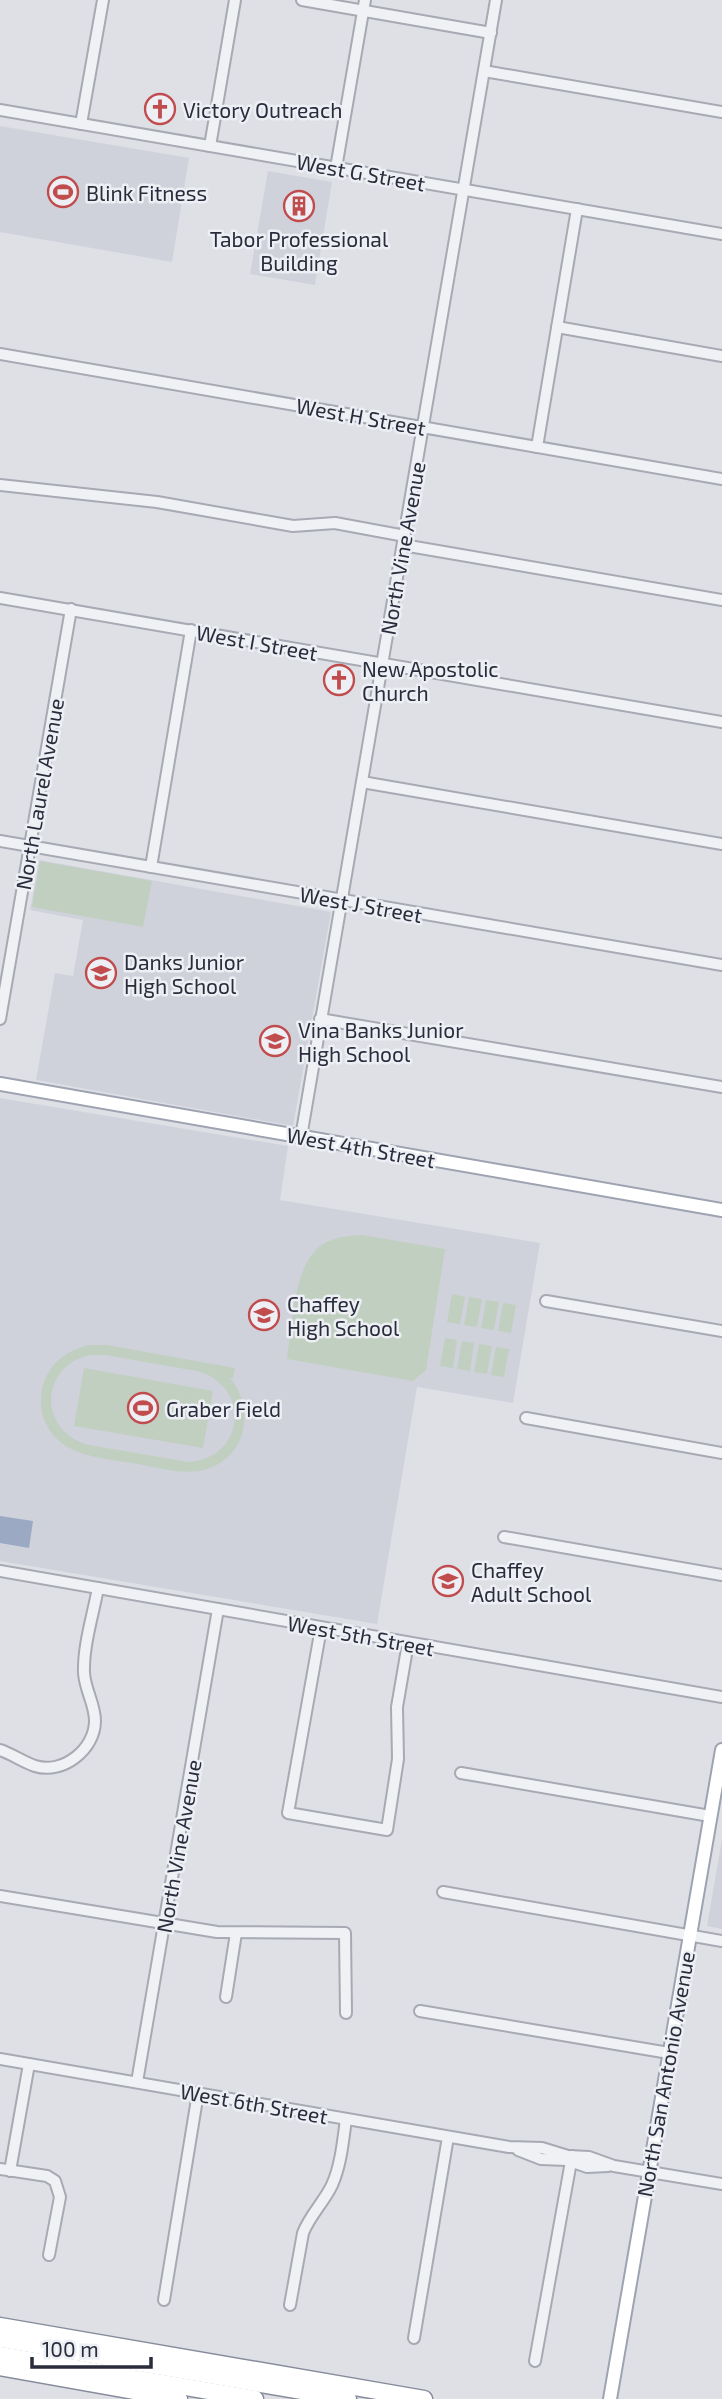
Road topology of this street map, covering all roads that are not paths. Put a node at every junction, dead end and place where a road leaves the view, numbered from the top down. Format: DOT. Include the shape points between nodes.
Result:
graph roads {
  1 [pos="103,0"];
  2 [pos="234,0"];
  3 [pos="302,0"];
  4 [pos="496,0"];
  5 [pos="364,6"];
  6 [pos="491,33"];
  7 [pos="484,71"];
  8 [pos="0,110"];
  9 [pos="722,112"];
  10 [pos="81,124"];
  11 [pos="210,146"];
  12 [pos="336,167"];
  13 [pos="464,190"];
  14 [pos="577,209"];
  15 [pos="722,234"];
  16 [pos="557,327"];
  17 [pos="0,354"];
  18 [pos="722,356"];
  19 [pos="423,426"];
  20 [pos="537,447"];
  21 [pos="722,479"];
  22 [pos="0,485"];
  23 [pos="404,540"];
  24 [pos="0,598"];
  25 [pos="722,600"];
  26 [pos="71,609"];
  27 [pos="191,631"];
  28 [pos="383,663"];
  29 [pos="722,722"];
  30 [pos="362,782"];
  31 [pos="0,841"];
  32 [pos="722,844"];
  33 [pos="30,846"];
  34 [pos="151,866"];
  35 [pos="342,901"];
  36 [pos="722,965"];
  37 [pos="0,1019"];
  38 [pos="320,1019"];
  39 [pos="0,1084"];
  40 [pos="722,1087"];
  41 [pos="301,1137"];
  42 [pos="722,1210"];
  43 [pos="546,1301"];
  44 [pos="722,1331"];
  45 [pos="526,1418"];
  46 [pos="722,1452"];
  47 [pos="504,1537"];
  48 [pos="0,1571"];
  49 [pos="722,1575"];
  50 [pos="98,1588"];
  51 [pos="218,1609"];
  52 [pos="321,1628"];
  53 [pos="408,1643"];
  54 [pos="722,1697"];
  55 [pos="0,1750"];
  56 [pos="722,1750"];
  57 [pos="461,1773"];
  58 [pos="710,1816"];
  59 [pos="443,1892"];
  60 [pos="0,1896"];
  61 [pos="164,1924"];
  62 [pos="236,1933"];
  63 [pos="689,1936"];
  64 [pos="722,1941"];
  65 [pos="226,1997"];
  66 [pos="420,2011"];
  67 [pos="346,2013"];
  68 [pos="669,2053"];
  69 [pos="0,2059"];
  70 [pos="29,2064"];
  71 [pos="137,2082"];
  72 [pos="198,2093"];
  73 [pos="346,2119"];
  74 [pos="448,2137"];
  75 [pos="572,2159"];
  76 [pos="5,2170"];
  77 [pos="649,2172"];
  78 [pos="722,2184"];
  79 [pos="49,2255"];
  80 [pos="164,2300"];
  81 [pos="290,2305"];
  82 [pos="0,2326"];
  83 [pos="0,2339"];
  84 [pos="414,2339"];
  85 [pos="0,2355"];
  86 [pos="536,2361"];
  87 [pos="0,2369"];
  88 [pos="179,2399"];
  89 [pos="256,2399"];
  90 [pos="348,2399"];
  91 [pos="424,2399"];
  92 [pos="610,2399"];
  1 -- 10 [label="street"];
  2 -- 11 [label="street"];
  3 -- 5 [label="street"];
  4 -- 6 [label="street, North Vine Avenue"];
  5 -- 6 [label="street"];
  5 -- 12 [label="street"];
  6 -- 7 [label="street, North Vine Avenue"];
  7 -- 9 [label="street"];
  7 -- 13 [label="street, North Vine Avenue"];
  8 -- 10 [label="street, West G Street"];
  10 -- 11 [label="street, West G Street"];
  11 -- 12 [label="street, West G Street"];
  12 -- 13 [label="street, West G Street"];
  13 -- 14 [label="street, West G Street"];
  13 -- 19 [label="street, North Vine Avenue"];
  14 -- 15 [label="street, West G Street"];
  14 -- 16 [label="street"];
  16 -- 18 [label="street"];
  16 -- 20 [label="street"];
  17 -- 19 [label="street, West H Street"];
  19 -- 20 [label="street, West H Street"];
  19 -- 23 [label="street, North Vine Avenue"];
  20 -- 21 [label="street, West H Street"];
  22 -- 23 [label="street" via="157,502 293,526 335,523"];
  23 -- 25 [label="street"];
  23 -- 28 [label="street, North Vine Avenue"];
  24 -- 26 [label="street, West I Street"];
  26 -- 27 [label="street, West I Street"];
  26 -- 33 [label="street, North Laurel Avenue"];
  27 -- 28 [label="street, West I Street"];
  27 -- 34 [label="street"];
  28 -- 29 [label="street, West I Street"];
  28 -- 30 [label="street, North Vine Avenue"];
  30 -- 32 [label="street"];
  30 -- 35 [label="street, North Vine Avenue"];
  31 -- 33 [label="street, West J Street"];
  33 -- 34 [label="street, West J Street"];
  33 -- 37 [label="street, North Laurel Avenue"];
  34 -- 35 [label="street, West J Street"];
  35 -- 36 [label="street, West J Street"];
  35 -- 38 [label="street, North Vine Avenue"];
  38 -- 40 [label="street"];
  38 -- 41 [label="street, North Vine Avenue"];
  39 -- 41 [label="main road, West 4th Street"];
  41 -- 42 [label="main road, West 4th Street"];
  43 -- 44 [label="street"];
  45 -- 46 [label="street"];
  47 -- 49 [label="street"];
  48 -- 50 [label="street, West 5th Street"];
  50 -- 51 [label="street, West 5th Street"];
  50 -- 55 [label="street" via="84,1663 96,1723 91,1741 80,1754 51,1767 36,1766"];
  51 -- 52 [label="street, West 5th Street"];
  51 -- 61 [label="street, North Vine Avenue"];
  52 -- 53 [label="street, West 5th Street"];
  52 -- 53 [label="street" via="288,1813 387,1830 398,1759 397,1707"];
  53 -- 54 [label="street, West 5th Street"];
  56 -- 58 [label="main road, North San Antonio Avenue"];
  57 -- 58 [label="street"];
  58 -- 63 [label="main road, North San Antonio Avenue"];
  59 -- 63 [label="street"];
  60 -- 61 [label="street"];
  61 -- 62 [label="street"];
  61 -- 71 [label="street, North Vine Avenue"];
  62 -- 65 [label="street"];
  62 -- 67 [label="street" via="345,1933"];
  63 -- 64 [label="street"];
  63 -- 68 [label="main road, North San Antonio Avenue"];
  66 -- 68 [label="street"];
  68 -- 77 [label="main road, North San Antonio Avenue"];
  69 -- 70 [label="street, West 6th Street"];
  70 -- 71 [label="street, West 6th Street"];
  70 -- 76 [label="street"];
  71 -- 72 [label="street, West 6th Street"];
  72 -- 73 [label="street, West 6th Street"];
  72 -- 80 [label="street"];
  73 -- 74 [label="street, West 6th Street"];
  73 -- 81 [label="street" via="335,2176 303,2233"];
  74 -- 75 [label="street, West 6th Street" via="542,2148"];
  74 -- 84 [label="street"];
  75 -- 77 [label="street, West 6th Street" via="589,2157"];
  75 -- 86 [label="street"];
  76 -- 79 [label="street" via="47,2176 59,2188"];
  77 -- 78 [label="street, West 6th Street"];
  77 -- 92 [label="main road, North San Antonio Avenue"];
  82 -- 91 [label="highway"];
  83 -- 90 [label="highway"];
  85 -- 89 [label="highway"];
  87 -- 88 [label="highway"];
}
